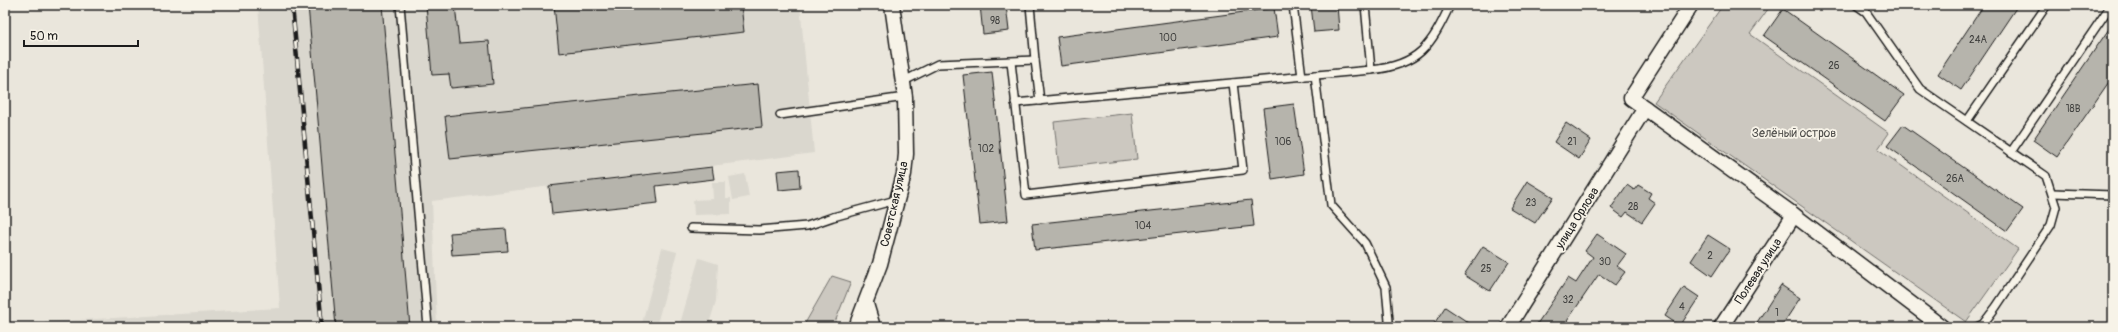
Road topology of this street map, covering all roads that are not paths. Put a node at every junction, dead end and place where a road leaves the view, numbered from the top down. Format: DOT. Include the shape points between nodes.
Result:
graph roads {
  1 [pos="400,5"];
  2 [pos="892,5"];
  3 [pos="1030,5"];
  4 [pos="1293,5"];
  5 [pos="1365,5"];
  6 [pos="1450,5"];
  7 [pos="1691,5"];
  8 [pos="1856,5"];
  9 [pos="2047,5"];
  10 [pos="2111,5"];
  11 [pos="1035,60"];
  12 [pos="1011,62"];
  13 [pos="1371,70"];
  14 [pos="1314,75"];
  15 [pos="1302,77"];
  16 [pos="902,82"];
  17 [pos="1233,83"];
  18 [pos="905,97"];
  19 [pos="1040,101"];
  20 [pos="1015,103"];
  21 [pos="1646,108"];
  22 [pos="780,115"];
  23 [pos="1967,122"];
  24 [pos="2011,152"];
  25 [pos="2053,193"];
  26 [pos="2113,195"];
  27 [pos="896,200"];
  28 [pos="1794,215"];
  29 [pos="691,228"];
  30 [pos="866,304"];
  31 [pos="1940,326"];
  32 [pos="428,327"];
  33 [pos="856,327"];
  34 [pos="873,327"];
  35 [pos="1388,327"];
  36 [pos="1508,327"];
  37 [pos="1721,327"];
  38 [pos="1977,327"];
  1 -- 32 [label="lane"];
  2 -- 16 [label="street, Советская улица"];
  3 -- 11 [label="lane"];
  4 -- 15 [label="lane"];
  5 -- 13 [label="lane"];
  6 -- 13 [label="lane" via="1426,48 1408,62"];
  7 -- 21 [label="street" via="1631,98"];
  8 -- 23 [label="lane" via="1866,12 1920,90"];
  9 -- 23 [label="lane"];
  10 -- 24 [label="lane"];
  11 -- 12 [label="lane"];
  11 -- 19 [label="lane"];
  12 -- 16 [label="lane" via="938,64"];
  12 -- 20 [label="lane"];
  13 -- 14 [label="lane"];
  14 -- 15 [label="lane"];
  14 -- 35 [label="lane" via="1331,205 1365,244 1386,287"];
  15 -- 17 [label="lane"];
  16 -- 18 [label="street, Советская улица"];
  17 -- 19 [label="lane"];
  17 -- 20 [label="lane" via="1243,170 1026,195"];
  18 -- 22 [label="lane"];
  18 -- 27 [label="street, Советская улица" via="906,154 904,174"];
  19 -- 20 [label="lane"];
  21 -- 28 [label="street"];
  21 -- 36 [label="street, улица Орлова"];
  23 -- 24 [label="lane"];
  24 -- 25 [label="lane" via="2046,176"];
  25 -- 26 [label="lane"];
  25 -- 38 [label="lane" via="2056,207 2051,225 1996,307 1983,324"];
  27 -- 29 [label="lane" via="807,226 759,230"];
  27 -- 30 [label="street, Советская улица" via="880,264"];
  28 -- 31 [label="street"];
  28 -- 37 [label="street, Полевая улица"];
  30 -- 33 [label="street, Советская улица"];
  30 -- 34 [label="street"];
}
